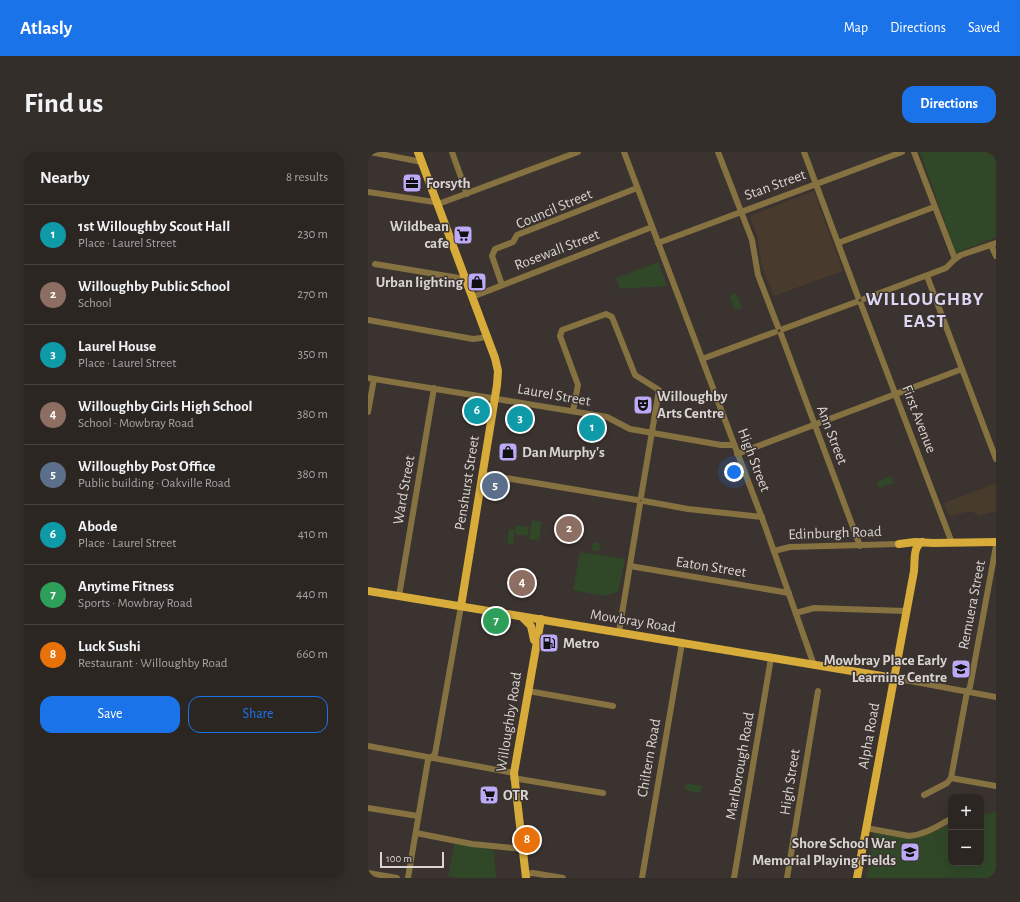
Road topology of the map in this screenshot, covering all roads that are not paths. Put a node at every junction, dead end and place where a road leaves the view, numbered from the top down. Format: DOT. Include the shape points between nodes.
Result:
graph roads {
  1 [pos="370,152"];
  2 [pos="418,152"];
  3 [pos="452,152"];
  4 [pos="578,152"];
  5 [pos="624,152"];
  6 [pos="718,152"];
  7 [pos="804,152"];
  8 [pos="902,152"];
  9 [pos="914,152"];
  10 [pos="422,162"];
  11 [pos="815,184"];
  12 [pos="638,188"];
  13 [pos="368,192"];
  14 [pos="467,194"];
  15 [pos="437,203"];
  16 [pos="934,207"];
  17 [pos="741,212"];
  18 [pos="652,227"];
  19 [pos="658,243"];
  20 [pos="838,243"];
  21 [pos="994,244"];
  22 [pos="996,256"];
  23 [pos="955,259"];
  24 [pos="375,264"];
  25 [pos="927,276"];
  26 [pos="464,277"];
  27 [pos="502,285"];
  28 [pos="472,297"];
  29 [pos="860,300"];
  30 [pos="368,320"];
  31 [pos="779,331"];
  32 [pos="487,336"];
  33 [pos="702,359"];
  34 [pos="962,369"];
  35 [pos="371,378"];
  36 [pos="434,388"];
  37 [pos="896,394"];
  38 [pos="495,398"];
  39 [pos="573,411"];
  40 [pos="368,412"];
  41 [pos="814,425"];
  42 [pos="652,433"];
  43 [pos="734,445"];
  44 [pos="738,454"];
  45 [pos="996,459"];
  46 [pos="482,474"];
  47 [pos="641,501"];
  48 [pos="762,517"];
  49 [pos="996,542"];
  50 [pos="952,543"];
  51 [pos="903,545"];
  52 [pos="923,545"];
  53 [pos="860,546"];
  54 [pos="996,546"];
  55 [pos="774,550"];
  56 [pos="630,566"];
  57 [pos="368,591"];
  58 [pos="789,593"];
  59 [pos="399,596"];
  60 [pos="462,606"];
  61 [pos="906,611"];
  62 [pos="796,613"];
  63 [pos="519,616"];
  64 [pos="540,619"];
  65 [pos="619,632"];
  66 [pos="682,643"];
  67 [pos="536,645"];
  68 [pos="771,658"];
  69 [pos="814,665"];
  70 [pos="894,678"];
  71 [pos="528,691"];
  72 [pos="818,691"];
  73 [pos="967,692"];
  74 [pos="996,697"];
  75 [pos="613,706"];
  76 [pos="368,746"];
  77 [pos="432,757"];
  78 [pos="514,775"];
  79 [pos="951,778"];
  80 [pos="996,786"];
  81 [pos="603,793"];
  82 [pos="924,795"];
  83 [pos="368,808"];
  84 [pos="418,816"];
  85 [pos="948,820"];
  86 [pos="866,828"];
  87 [pos="416,833"];
  88 [pos="522,849"];
  89 [pos="368,873"];
  90 [pos="525,876"];
  91 [pos="397,878"];
  92 [pos="408,878"];
  93 [pos="563,878"];
  94 [pos="642,878"];
  95 [pos="734,878"];
  96 [pos="787,878"];
  97 [pos="857,878"];
  1 -- 10 [label="street"];
  2 -- 10 [label="main road, Penshurst Street"];
  3 -- 14 [label="street"];
  4 -- 14 [label="street"];
  5 -- 12 [label="street, High Street"];
  6 -- 17 [label="street, Ann Street"];
  7 -- 11 [label="street, First Avenue"];
  8 -- 11 [label="street, Stan Street"];
  9 -- 16 [label="street"];
  10 -- 15 [label="main road, Penshurst Street"];
  11 -- 17 [label="street, Stan Street"];
  11 -- 20 [label="street, First Avenue"];
  12 -- 18 [label="street, High Street"];
  12 -- 27 [label="street, Council Street" via="517,235 513,242 495,249 492,256"];
  13 -- 15 [label="street"];
  14 -- 15 [label="street"];
  15 -- 26 [label="main road, Penshurst Street"];
  16 -- 20 [label="street"];
  16 -- 23 [label="street"];
  17 -- 19 [label="street, Stan Street"];
  17 -- 31 [label="street, Ann Street" via="752,240 758,275"];
  18 -- 19 [label="street, High Street"];
  18 -- 27 [label="street, Rosewall Street"];
  19 -- 33 [label="street, High Street"];
  20 -- 29 [label="street, First Avenue"];
  21 -- 22 [label="street"];
  21 -- 23 [label="street"];
  23 -- 25 [label="street" via="946,268"];
  24 -- 26 [label="street"];
  25 -- 29 [label="street"];
  25 -- 34 [label="street"];
  26 -- 28 [label="main road, Penshurst Street"];
  27 -- 28 [label="street, Rosewall Street"];
  28 -- 32 [label="main road, Penshurst Street"];
  29 -- 31 [label="street"];
  29 -- 37 [label="street, First Avenue"];
  30 -- 32 [label="street" via="473,339"];
  31 -- 33 [label="street"];
  31 -- 41 [label="street, Ann Street"];
  32 -- 38 [label="main road, Penshurst Street" via="498,371"];
  33 -- 43 [label="street, High Street"];
  34 -- 37 [label="street"];
  34 -- 45 [label="street"];
  35 -- 36 [label="street, Laurel Street"];
  35 -- 40 [label="street"];
  36 -- 38 [label="street, Laurel Street"];
  36 -- 59 [label="street, Ward Street"];
  37 -- 41 [label="street"];
  37 -- 50 [label="street, First Avenue"];
  38 -- 39 [label="street, Laurel Street"];
  38 -- 46 [label="main road, Penshurst Street"];
  39 -- 42 [label="street, Laurel Street" via="606,417 630,429"];
  39 -- 42 [label="street" via="578,385 560,336 562,330 606,314 612,317 635,375 659,390"];
  41 -- 44 [label="street"];
  41 -- 53 [label="street, Ann Street"];
  42 -- 43 [label="street, Laurel Street"];
  42 -- 47 [label="street"];
  43 -- 44 [label="street, High Street"];
  44 -- 48 [label="street, High Street"];
  46 -- 47 [label="street"];
  46 -- 60 [label="main road, Penshurst Street"];
  47 -- 48 [label="street"];
  47 -- 56 [label="street"];
  48 -- 55 [label="street, High Street"];
  49 -- 50 [label="main road"];
  50 -- 52 [label="main road"];
  51 -- 52 [label="main road"];
  51 -- 53 [label="street, Edinburgh Road"];
  52 -- 61 [label="main road, Alpha Road" via="914,571"];
  53 -- 55 [label="street, Edinburgh Road" via="790,547"];
  54 -- 73 [label="street, Remuera Street"];
  55 -- 58 [label="street, High Street"];
  56 -- 58 [label="street, Eaton Street"];
  56 -- 65 [label="street"];
  57 -- 59 [label="main road, Mowbray Road"];
  58 -- 62 [label="street, High Street"];
  59 -- 60 [label="main road, Mowbray Road"];
  60 -- 63 [label="main road, Mowbray Road"];
  60 -- 77 [label="street, Penshurst Street" via="436,752"];
  61 -- 62 [label="street" via="814,608"];
  61 -- 70 [label="main road, Alpha Road"];
  62 -- 69 [label="street, High Street"];
  63 -- 64 [label="main road, Mowbray Road"];
  63 -- 67 [label="main road" via="531,626"];
  64 -- 65 [label="main road, Mowbray Road"];
  64 -- 67 [label="main road, Willoughby Road"];
  65 -- 66 [label="main road, Mowbray Road"];
  66 -- 68 [label="main road, Mowbray Road"];
  66 -- 94 [label="street, Chiltern Road"];
  67 -- 71 [label="main road, Willoughby Road"];
  68 -- 69 [label="main road, Mowbray Road"];
  68 -- 95 [label="street, Marlborough Road"];
  69 -- 70 [label="main road, Mowbray Road"];
  70 -- 73 [label="street"];
  70 -- 86 [label="main road, Alpha Road"];
  71 -- 75 [label="street"];
  71 -- 78 [label="main road, Willoughby Road"];
  72 -- 96 [label="street, High Street"];
  73 -- 74 [label="street"];
  73 -- 79 [label="street, Remuera Street"];
  76 -- 77 [label="street"];
  77 -- 78 [label="street"];
  77 -- 84 [label="street, Penshurst Street" via="428,760"];
  78 -- 81 [label="street"];
  78 -- 88 [label="main road, Willoughby Road"];
  79 -- 80 [label="street"];
  79 -- 82 [label="street" via="947,783"];
  83 -- 84 [label="street"];
  84 -- 87 [label="street, Penshurst Street"];
  85 -- 86 [label="street" via="915,836"];
  86 -- 97 [label="main road, Alpha Road"];
  87 -- 88 [label="street" via="472,844"];
  87 -- 92 [label="street, Penshurst Street"];
  88 -- 90 [label="main road, Willoughby Road"];
  89 -- 91 [label="street"];
  90 -- 93 [label="street" via="533,873"];
}
